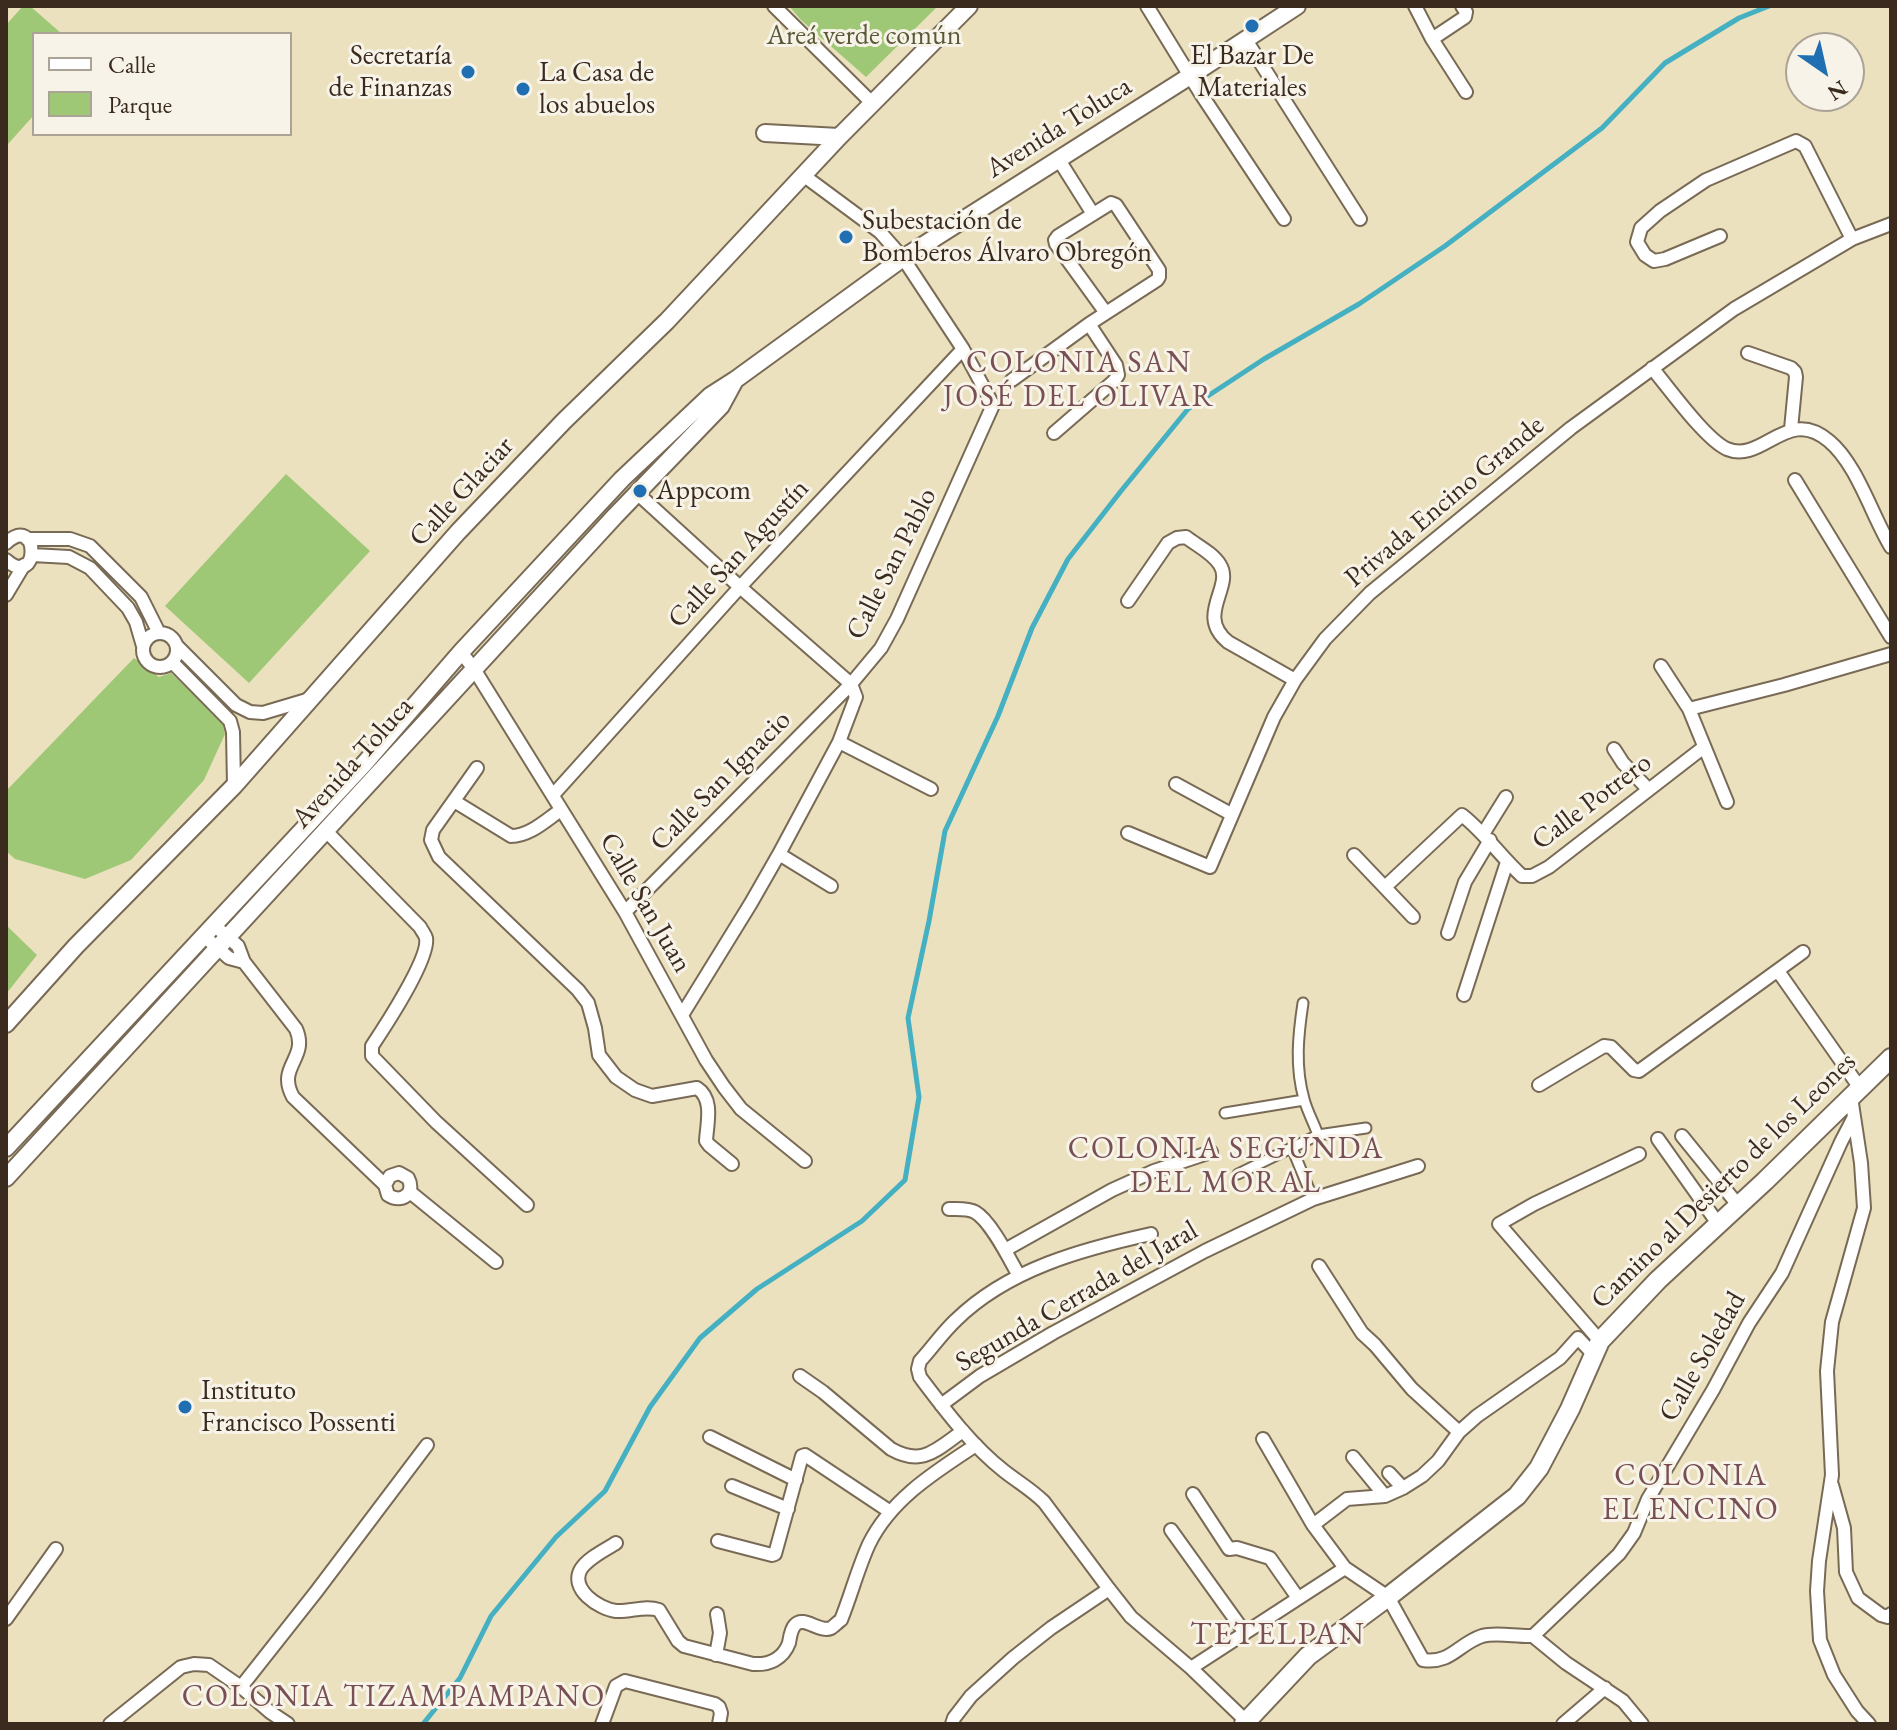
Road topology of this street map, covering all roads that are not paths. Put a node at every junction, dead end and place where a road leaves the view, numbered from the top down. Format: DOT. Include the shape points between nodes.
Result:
graph roads {
  1 [pos="774,6"];
  2 [pos="969,6"];
  3 [pos="1147,6"];
  4 [pos="1297,6"];
  5 [pos="1415,6"];
  6 [pos="1462,6"];
  7 [pos="1432,39"];
  8 [pos="1246,40"];
  9 [pos="1190,76"];
  10 [pos="1466,92"];
  11 [pos="872,103"];
  12 [pos="765,133"];
  13 [pos="839,137"];
  14 [pos="1059,160"];
  15 [pos="803,175"];
  16 [pos="1093,214"];
  17 [pos="1284,219"];
  18 [pos="1360,219"];
  19 [pos="1891,224"];
  20 [pos="1720,236"];
  21 [pos="1852,239"];
  22 [pos="903,258"];
  23 [pos="1106,313"];
  24 [pos="1089,324"];
  25 [pos="963,349"];
  26 [pos="1748,353"];
  27 [pos="1652,368"];
  28 [pos="735,380"];
  29 [pos="1012,380"];
  30 [pos="1791,429"];
  31 [pos="1054,433"];
  32 [pos="1795,480"];
  33 [pos="637,493"];
  34 [pos="13,538"];
  35 [pos="1891,547"];
  36 [pos="6,560"];
  37 [pos="28,560"];
  38 [pos="740,587"];
  39 [pos="6,595"];
  40 [pos="1128,601"];
  41 [pos="159,633"];
  42 [pos="1891,637"];
  43 [pos="143,646"];
  44 [pos="177,646"];
  45 [pos="461,652"];
  46 [pos="1891,654"];
  47 [pos="172,662"];
  48 [pos="1661,666"];
  49 [pos="474,669"];
  50 [pos="1295,680"];
  51 [pos="851,684"];
  52 [pos="310,699"];
  53 [pos="1689,709"];
  54 [pos="839,742"];
  55 [pos="1704,747"];
  56 [pos="1614,749"];
  57 [pos="477,768"];
  58 [pos="1176,784"];
  59 [pos="234,786"];
  60 [pos="931,789"];
  61 [pos="1648,789"];
  62 [pos="553,795"];
  63 [pos="1506,797"];
  64 [pos="454,801"];
  65 [pos="1727,802"];
  66 [pos="561,810"];
  67 [pos="1231,814"];
  68 [pos="326,831"];
  69 [pos="1128,833"];
  70 [pos="1486,837"];
  71 [pos="779,854"];
  72 [pos="1354,855"];
  73 [pos="1507,862"];
  74 [pos="831,886"];
  75 [pos="1385,887"];
  76 [pos="625,912"];
  77 [pos="1413,917"];
  78 [pos="209,931"];
  79 [pos="1448,933"];
  80 [pos="223,942"];
  81 [pos="1803,952"];
  82 [pos="1778,971"];
  83 [pos="1464,995"];
  84 [pos="1303,1003"];
  85 [pos="682,1015"];
  86 [pos="6,1024"];
  87 [pos="1890,1063"];
  88 [pos="1539,1085"];
  89 [pos="1856,1092"];
  90 [pos="1304,1100"];
  91 [pos="1225,1113"];
  92 [pos="1854,1117"];
  93 [pos="1366,1128"];
  94 [pos="1318,1135"];
  95 [pos="1682,1136"];
  96 [pos="1658,1139"];
  97 [pos="6,1148"];
  98 [pos="1292,1148"];
  99 [pos="1211,1152"];
  100 [pos="1639,1154"];
  101 [pos="805,1161"];
  102 [pos="732,1164"];
  103 [pos="1418,1166"];
  104 [pos="1238,1174"];
  105 [pos="6,1178"];
  106 [pos="385,1185"];
  107 [pos="410,1192"];
  108 [pos="1313,1199"];
  109 [pos="527,1205"];
  110 [pos="1738,1205"];
  111 [pos="949,1209"];
  112 [pos="1719,1225"];
  113 [pos="1151,1234"];
  114 [pos="1005,1250"];
  115 [pos="496,1262"];
  116 [pos="1319,1266"];
  117 [pos="1019,1276"];
  118 [pos="1596,1348"];
  119 [pos="800,1376"];
  120 [pos="941,1405"];
  121 [pos="963,1431"];
  122 [pos="1459,1432"];
  123 [pos="710,1437"];
  124 [pos="1263,1439"];
  125 [pos="427,1445"];
  126 [pos="976,1445"];
  127 [pos="1353,1457"];
  128 [pos="1389,1473"];
  129 [pos="1367,1475"];
  130 [pos="796,1480"];
  131 [pos="1831,1481"];
  132 [pos="732,1486"];
  133 [pos="1403,1488"];
  134 [pos="1193,1494"];
  135 [pos="1385,1496"];
  136 [pos="1347,1499"];
  137 [pos="788,1509"];
  138 [pos="889,1511"];
  139 [pos="1313,1525"];
  140 [pos="1171,1530"];
  141 [pos="718,1541"];
  142 [pos="616,1543"];
  143 [pos="56,1549"];
  144 [pos="1345,1568"];
  145 [pos="1109,1589"];
  146 [pos="1388,1597"];
  147 [pos="1298,1598"];
  148 [pos="717,1614"];
  149 [pos="1891,1614"];
  150 [pos="6,1619"];
  151 [pos="1245,1633"];
  152 [pos="1533,1636"];
  153 [pos="716,1655"];
  154 [pos="1191,1668"];
  155 [pos="241,1687"];
  156 [pos="1605,1688"];
  157 [pos="270,1712"];
  158 [pos="1245,1723"];
  159 [pos="110,1724"];
  160 [pos="263,1724"];
  161 [pos="288,1724"];
  162 [pos="602,1724"];
  163 [pos="719,1724"];
  164 [pos="952,1724"];
  165 [pos="1563,1724"];
  166 [pos="1642,1724"];
  167 [pos="1869,1724"];
  1 -- 11 [label="street"];
  2 -- 11 [label="street, Calle Glaciar"];
  3 -- 9 [label="street"];
  4 -- 8 [label="street, Avenida Toluca"];
  5 -- 7 [label="street"];
  6 -- 7 [label="street" via="1465,17"];
  7 -- 10 [label="street"];
  8 -- 9 [label="street, Avenida Toluca"];
  8 -- 18 [label="street"];
  9 -- 14 [label="street, Avenida Toluca"];
  9 -- 17 [label="street"];
  11 -- 13 [label="street, Calle Glaciar"];
  12 -- 13 [label="street"];
  13 -- 15 [label="street, Calle Glaciar"];
  14 -- 16 [label="street"];
  14 -- 22 [label="street, Avenida Toluca"];
  15 -- 22 [label="street, Calle San Pablo" via="880,232"];
  15 -- 52 [label="street, Calle Glaciar" via="458,532"];
  16 -- 23 [label="street" via="1055,240"];
  16 -- 23 [label="street" via="1116,205 1160,274"];
  19 -- 21 [label="street, Privada Encino Grande"];
  20 -- 21 [label="street" via="1654,261 1637,242 1641,228 1706,180 1796,141 1805,146"];
  21 -- 27 [label="street, Privada Encino Grande" via="1734,309"];
  22 -- 25 [label="street, Calle San Pablo"];
  22 -- 28 [label="street, Avenida Toluca"];
  23 -- 24 [label="street"];
  24 -- 29 [label="street"];
  24 -- 31 [label="street" via="1118,375"];
  25 -- 38 [label="street, Calle San Agustín"];
  25 -- 51 [label="street, Calle San Pablo" via="990,398 991,412 897,619"];
  26 -- 30 [label="street" via="1795,372"];
  27 -- 30 [label="street" via="1725,448 1757,448"];
  27 -- 50 [label="street, Privada Encino Grande" via="1370,593 1325,639"];
  28 -- 33 [label="street, Avenida Toluca" via="721,406"];
  28 -- 45 [label="street, Avenida Toluca" via="710,396 630,471"];
  30 -- 35 [label="street" via="1814,432 1830,442 1849,465"];
  32 -- 42 [label="street"];
  33 -- 38 [label="street"];
  33 -- 49 [label="street, Avenida Toluca"];
  34 -- 37 [label="street" via="31,544"];
  34 -- 41 [label="street" via="70,539 90,546 141,597"];
  36 -- 37 [label="street" via="17,566"];
  37 -- 39 [label="street"];
  37 -- 43 [label="street" via="69,557 90,568 128,608"];
  38 -- 51 [label="street"];
  38 -- 62 [label="street, Calle San Agustín"];
  40 -- 50 [label="street" via="1168,543 1186,537 1214,558 1224,574 1215,609 1219,635"];
  41 -- 43 [label="street"];
  41 -- 44 [label="street"];
  43 -- 47 [label="street" via="148,662 156,667"];
  44 -- 47 [label="street"];
  44 -- 52 [label="street" via="236,705 250,712"];
  45 -- 49 [label="street, Calle San Juan"];
  45 -- 78 [label="street, Avenida Toluca"];
  46 -- 53 [label="street"];
  47 -- 59 [label="street" via="230,721"];
  48 -- 53 [label="street"];
  49 -- 62 [label="street, Calle San Juan"];
  49 -- 68 [label="street, Avenida Toluca"];
  50 -- 67 [label="street, Privada Encino Grande"];
  51 -- 54 [label="street" via="856,697"];
  51 -- 76 [label="street, Calle San Ignacio"];
  52 -- 59 [label="street, Calle Glaciar"];
  53 -- 55 [label="street"];
  54 -- 60 [label="street"];
  54 -- 71 [label="street"];
  55 -- 61 [label="street, Calle Potrero"];
  55 -- 65 [label="street"];
  56 -- 61 [label="street"];
  57 -- 64 [label="street"];
  58 -- 67 [label="street"];
  59 -- 86 [label="street, Calle Glaciar"];
  61 -- 73 [label="street, Calle Potrero" via="1532,876 1522,876"];
  62 -- 66 [label="street, Calle San Juan"];
  63 -- 70 [label="street"];
  64 -- 66 [label="street" via="511,836"];
  64 -- 102 [label="street" via="433,830 431,840 439,857 578,990 588,1003 599,1055 616,1077 652,1096 697,1088 704,1093 706,1141"];
  66 -- 76 [label="street, Calle San Juan"];
  67 -- 69 [label="street, Privada Encino Grande" via="1210,867"];
  68 -- 80 [label="street, Avenida Toluca"];
  68 -- 109 [label="street" via="426,938 410,984 372,1046 372,1056"];
  70 -- 73 [label="street"];
  70 -- 75 [label="street" via="1462,815"];
  70 -- 79 [label="street"];
  71 -- 74 [label="street"];
  71 -- 85 [label="street"];
  72 -- 75 [label="street"];
  73 -- 83 [label="street"];
  75 -- 77 [label="street"];
  76 -- 85 [label="street, Calle San Juan"];
  78 -- 80 [label="street"];
  78 -- 97 [label="street, Avenida Toluca"];
  80 -- 105 [label="street, Avenida Toluca"];
  80 -- 106 [label="street" via="238,946 244,962 296,1029 299,1047 287,1077 293,1097"];
  81 -- 82 [label="street"];
  82 -- 88 [label="street" via="1639,1071 1608,1045"];
  82 -- 89 [label="street"];
  84 -- 90 [label="street" via="1297,1065"];
  85 -- 101 [label="street, Calle San Juan" via="741,1109"];
  87 -- 89 [label="main road, Camino al Desierto de los Leones"];
  89 -- 92 [label="street"];
  89 -- 110 [label="main road, Camino al Desierto de los Leones"];
  90 -- 91 [label="street"];
  90 -- 94 [label="street"];
  92 -- 131 [label="street" via="1864,1208 1832,1322 1827,1371"];
  92 -- 152 [label="street, Calle Soledad" via="1782,1273 1648,1499 1634,1533"];
  93 -- 94 [label="street"];
  94 -- 98 [label="street"];
  95 -- 110 [label="street"];
  96 -- 112 [label="street"];
  98 -- 104 [label="street"];
  98 -- 108 [label="street"];
  99 -- 114 [label="street" via="1112,1190"];
  100 -- 118 [label="street" via="1499,1224"];
  103 -- 108 [label="street, Segunda Cerrada del Jaral"];
  106 -- 107 [label="street" via="392,1198 402,1199"];
  106 -- 107 [label="street" via="390,1176 404,1175 411,1182"];
  107 -- 115 [label="street"];
  108 -- 120 [label="street, Segunda Cerrada del Jaral" via="1053,1333"];
  110 -- 112 [label="main road, Camino al Desierto de los Leones"];
  111 -- 114 [label="street" via="973,1211"];
  112 -- 118 [label="main road, Camino al Desierto de los Leones" via="1658,1280"];
  113 -- 117 [label="street" via="1100,1245"];
  114 -- 117 [label="street"];
  116 -- 122 [label="street" via="1362,1333"];
  117 -- 120 [label="street" via="956,1319 920,1361 920,1377"];
  118 -- 122 [label="street" via="1578,1338 1560,1358"];
  118 -- 146 [label="main road, Camino al Desierto de los Leones" via="1539,1468 1517,1496"];
  119 -- 121 [label="street" via="903,1456 930,1453"];
  120 -- 121 [label="street"];
  121 -- 126 [label="street"];
  122 -- 133 [label="street" via="1438,1461"];
  123 -- 130 [label="street"];
  124 -- 139 [label="street"];
  125 -- 155 [label="street"];
  126 -- 138 [label="street"];
  126 -- 145 [label="street" via="1044,1502"];
  127 -- 129 [label="street"];
  128 -- 133 [label="street"];
  129 -- 135 [label="street"];
  129 -- 136 [label="street"];
  130 -- 137 [label="street"];
  130 -- 138 [label="street" via="802,1456 807,1455"];
  131 -- 149 [label="street" via="1844,1528 1846,1572 1858,1598 1881,1615"];
  131 -- 167 [label="street" via="1818,1576 1820,1640 1834,1675"];
  132 -- 137 [label="street"];
  133 -- 135 [label="street"];
  134 -- 147 [label="street" via="1229,1549 1270,1558"];
  135 -- 136 [label="street"];
  136 -- 139 [label="street"];
  137 -- 141 [label="street" via="774,1555"];
  138 -- 153 [label="street" via="869,1545 841,1620 832,1628 797,1622 782,1655 762,1664"];
  139 -- 144 [label="street"];
  140 -- 151 [label="street"];
  142 -- 153 [label="street" via="581,1569 583,1591 613,1611 659,1610 684,1646"];
  143 -- 150 [label="street"];
  144 -- 146 [label="street"];
  144 -- 147 [label="street"];
  145 -- 154 [label="street" via="1131,1617"];
  145 -- 164 [label="street" via="1013,1658 971,1696"];
  146 -- 152 [label="street" via="1423,1660 1445,1659 1478,1637"];
  146 -- 158 [label="main road, Camino al Desierto de los Leones" via="1308,1656"];
  147 -- 151 [label="street"];
  148 -- 153 [label="street"];
  151 -- 154 [label="street"];
  152 -- 156 [label="street"];
  154 -- 158 [label="street"];
  155 -- 157 [label="street"];
  155 -- 159 [label="street" via="209,1665 181,1667"];
  156 -- 165 [label="street"];
  156 -- 166 [label="street"];
  157 -- 160 [label="street"];
  157 -- 161 [label="street"];
  162 -- 163 [label="street" via="616,1686 625,1681 715,1704 721,1713"];
}
